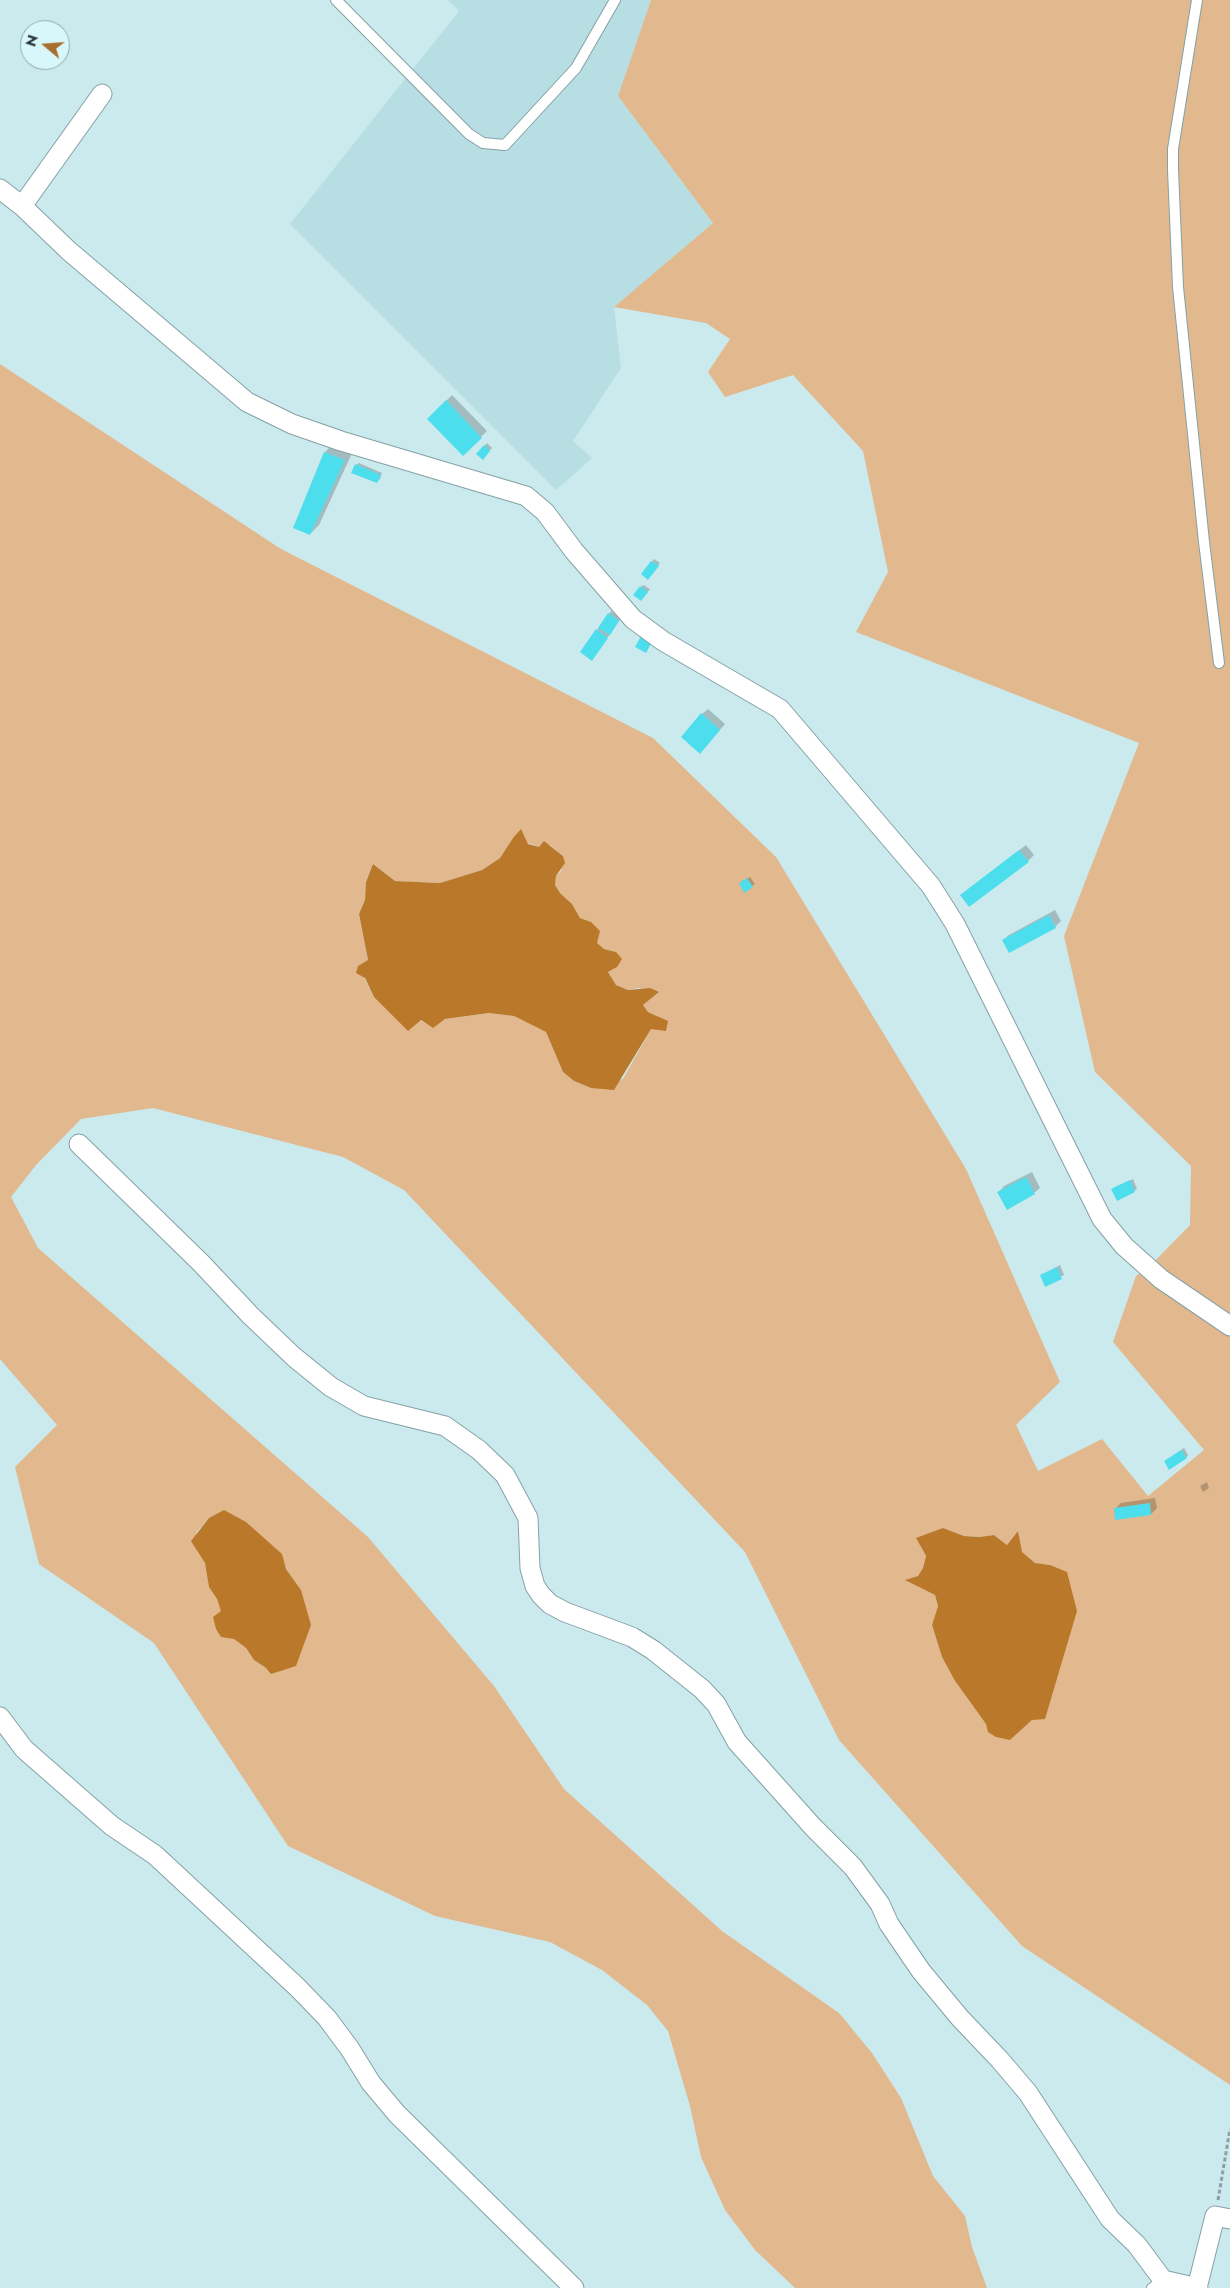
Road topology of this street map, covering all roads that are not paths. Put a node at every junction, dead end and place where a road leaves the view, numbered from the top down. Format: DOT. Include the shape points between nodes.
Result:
graph roads {
  1 [pos="336,0"];
  2 [pos="615,0"];
  3 [pos="1197,0"];
  4 [pos="102,94"];
  5 [pos="0,189"];
  6 [pos="22,206"];
  7 [pos="1219,663"];
  8 [pos="79,1144"];
  9 [pos="1230,1326"];
  10 [pos="0,1717"];
  11 [pos="1223,2218"];
  12 [pos="1157,2284"];
  13 [pos="574,2288"];
  14 [pos="1198,2288"];
  1 -- 2 [label="lane" via="469,134 492,145 506,145 576,68"];
  3 -- 7 [label="lane" via="1173,149 1173,170 1178,288"];
  4 -- 6 [label="street"];
  5 -- 6 [label="street"];
  6 -- 9 [label="street" via="69,252 248,402 292,424 341,442 526,496 545,512 633,619 663,641 780,709 931,886 955,924 1102,1219 1124,1246 1161,1279"];
  8 -- 12 [label="street" via="250,1315 331,1387 364,1406 445,1426 479,1450 506,1476 528,1518 530,1568 541,1595 565,1612 613,1628 653,1650 684,1673 716,1704 737,1742 853,1867 922,1971 1028,2093 1110,2219 1138,2245"];
  10 -- 13 [label="street" via="24,1748 112,1826 155,1855 297,1987 328,2018 371,2083 397,2114"];
  11 -- 14 [label="street"];
  12 -- 14 [label="street"];
}
